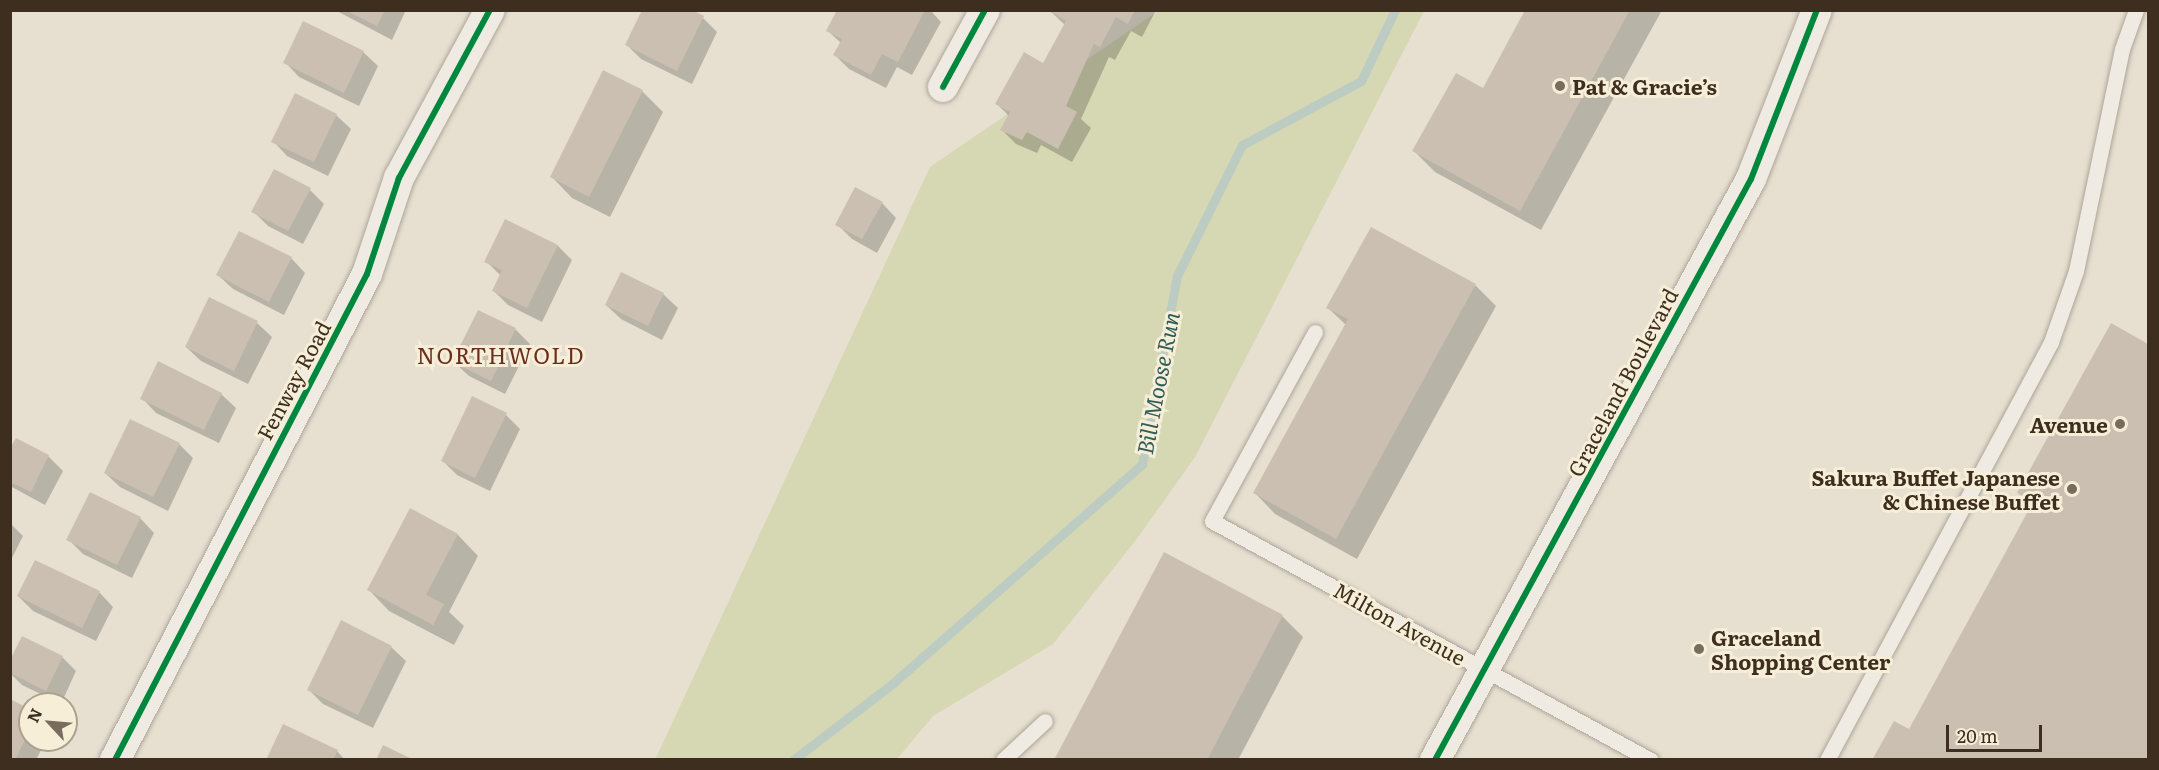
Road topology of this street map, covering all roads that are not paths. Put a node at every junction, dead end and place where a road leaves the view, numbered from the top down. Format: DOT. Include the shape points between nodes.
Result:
graph roads {
  1 [pos="490,10"];
  2 [pos="985,10"];
  3 [pos="1817,10"];
  4 [pos="2136,10"];
  5 [pos="943,87"];
  6 [pos="1315,332"];
  7 [pos="1485,669"];
  8 [pos="1045,721"];
  9 [pos="115,759"];
  10 [pos="1003,759"];
  11 [pos="1435,759"];
  12 [pos="1651,759"];
  13 [pos="1827,759"];
  1 -- 9 [label="street, Fenway Road" via="399,178 367,274"];
  2 -- 5 [label="street"];
  3 -- 7 [label="street, Graceland Boulevard" via="1751,179"];
  4 -- 13 [label="lane" via="2122,49 2076,271 2051,342"];
  6 -- 7 [label="lane, Milton Avenue" via="1212,521"];
  7 -- 11 [label="street, Graceland Boulevard"];
  7 -- 12 [label="lane, Milton Avenue"];
  8 -- 10 [label="lane"];
}
